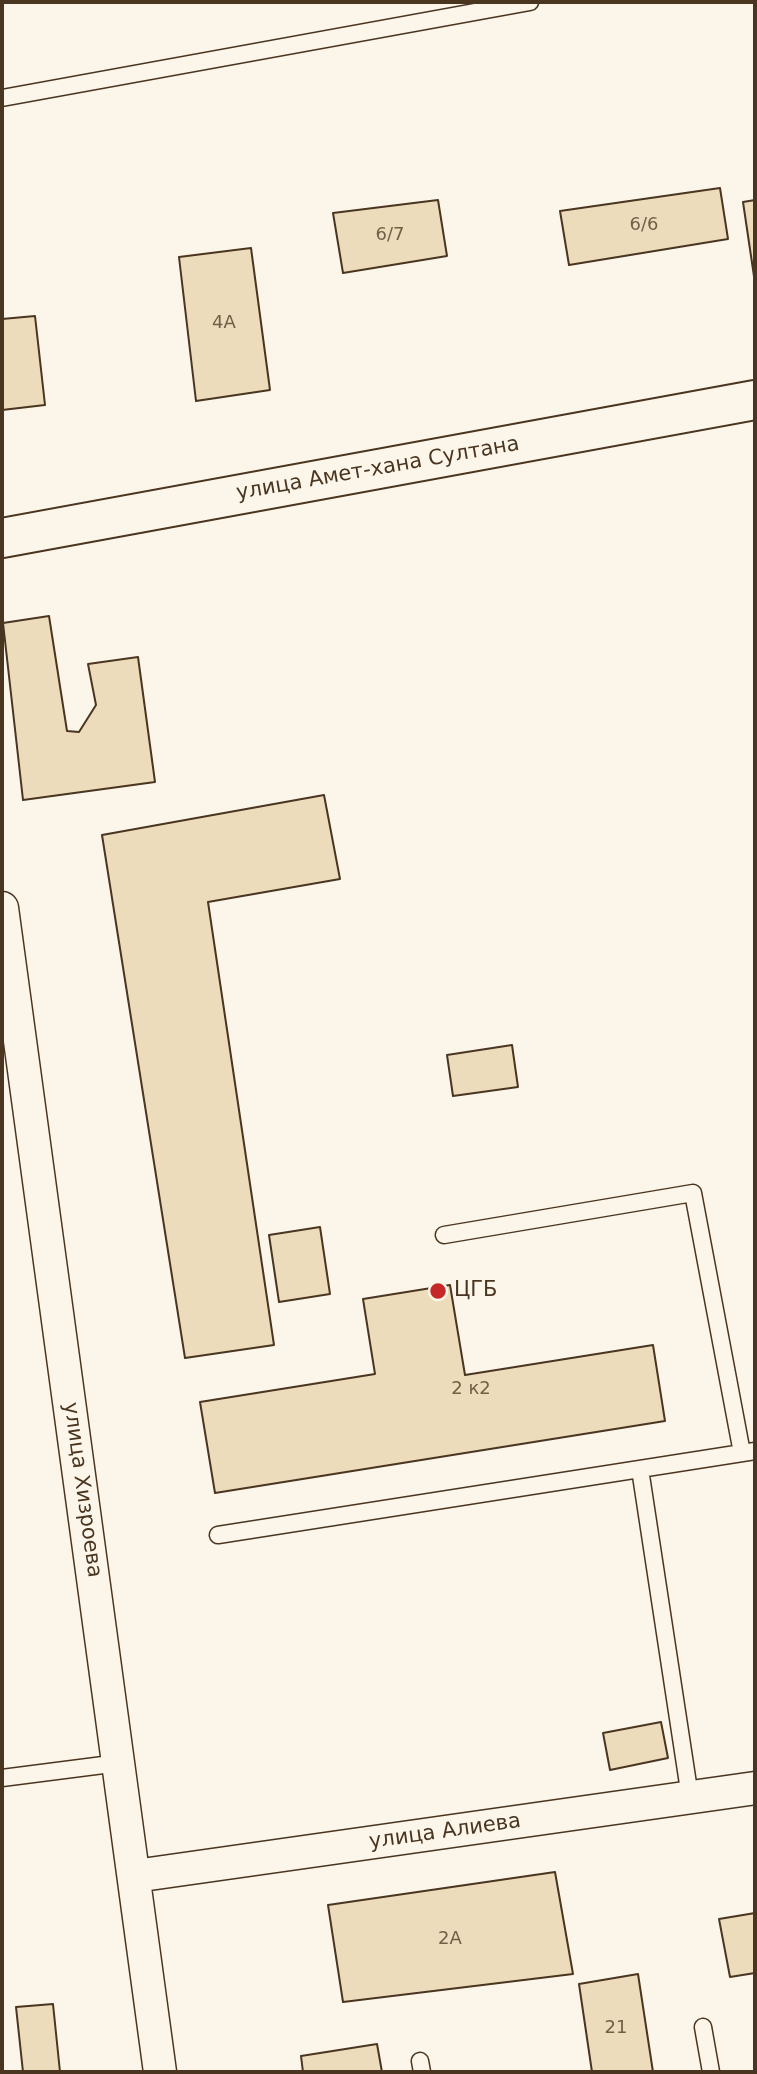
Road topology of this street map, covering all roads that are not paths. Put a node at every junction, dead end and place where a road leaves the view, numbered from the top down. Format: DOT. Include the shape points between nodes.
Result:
graph roads {
  1 [pos="530,2"];
  2 [pos="2,98"];
  3 [pos="755,400"];
  4 [pos="2,538"];
  5 [pos="2,908"];
  6 [pos="444,1235"];
  7 [pos="749,1452"];
  8 [pos="640,1469"];
  9 [pos="218,1535"];
  10 [pos="119,1763"];
  11 [pos="2,1779"];
  12 [pos="755,1788"];
  13 [pos="690,1797"];
  14 [pos="135,1876"];
  15 [pos="704,2027"];
  16 [pos="160,2072"];
  17 [pos="711,2072"];
  1 -- 2 [label="lane"];
  3 -- 4 [label="main road, улица Амет-хана Султана"];
  5 -- 10 [label="street, улица Хизроева"];
  6 -- 7 [label="lane" via="693,1193"];
  7 -- 8 [label="lane"];
  8 -- 9 [label="lane"];
  8 -- 13 [label="lane"];
  10 -- 11 [label="lane"];
  10 -- 14 [label="street, улица Хизроева"];
  12 -- 13 [label="street, улица Алиева"];
  13 -- 14 [label="street, улица Алиева"];
  14 -- 16 [label="street, улица Хизроева"];
  15 -- 17 [label="lane"];
}
